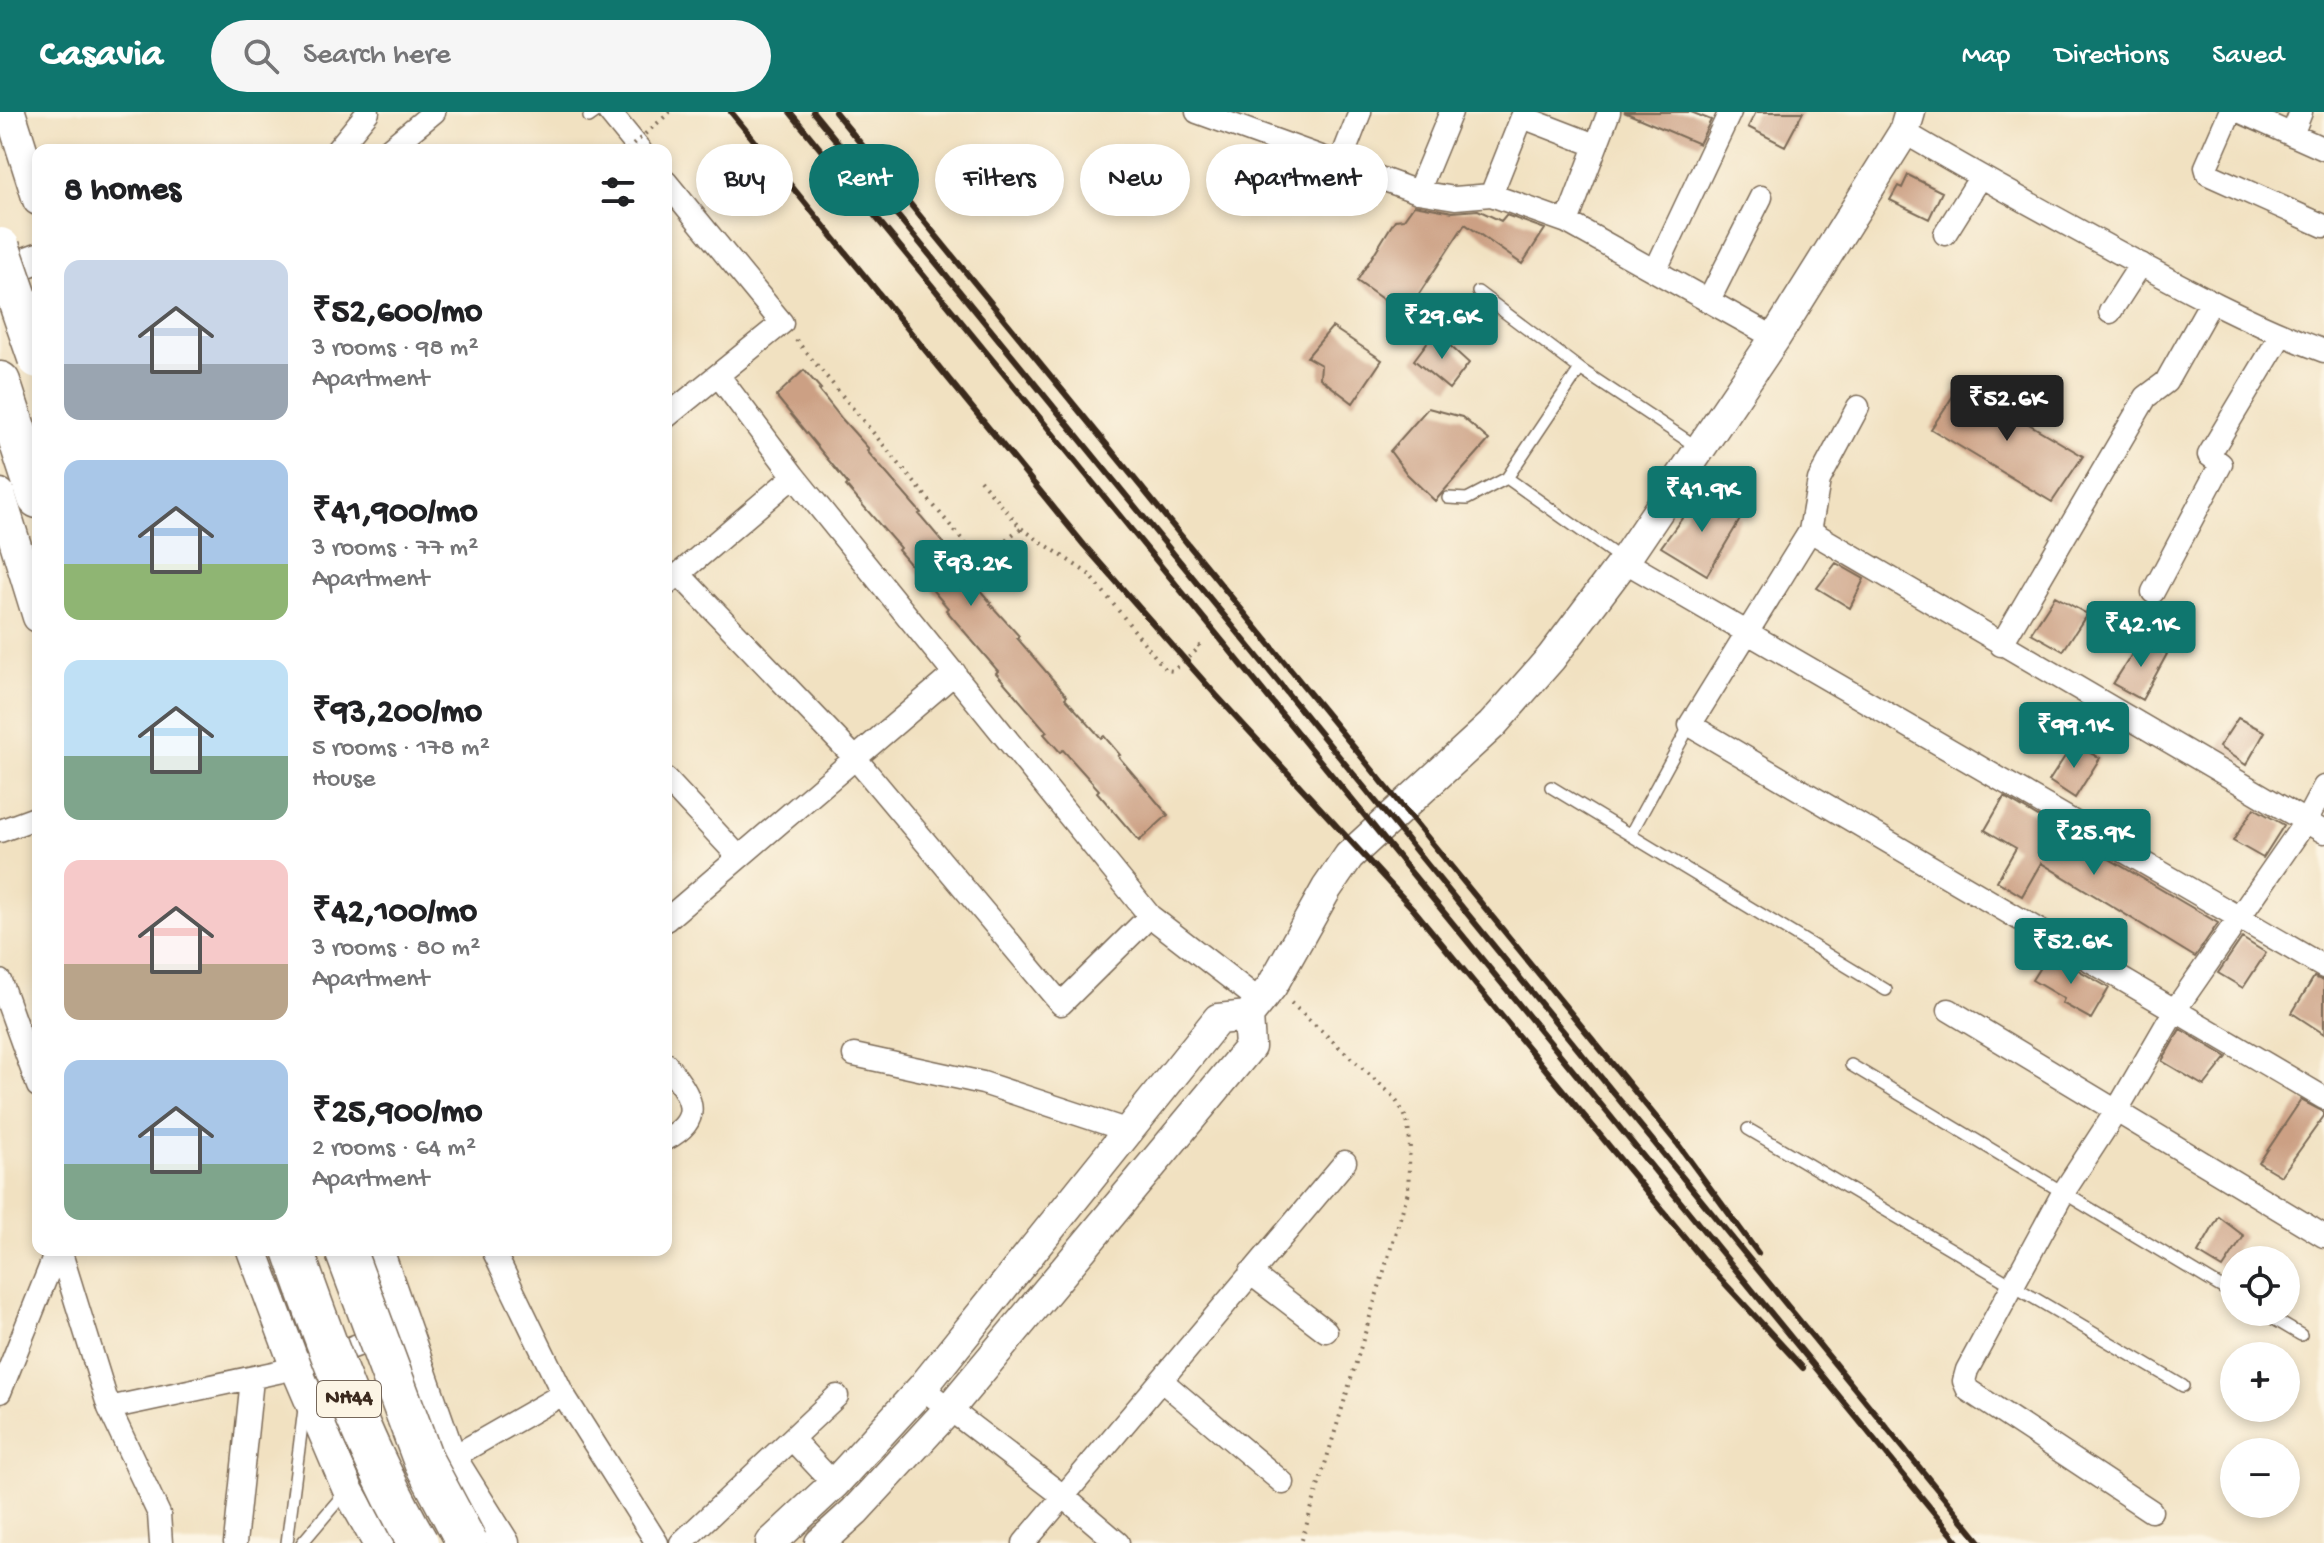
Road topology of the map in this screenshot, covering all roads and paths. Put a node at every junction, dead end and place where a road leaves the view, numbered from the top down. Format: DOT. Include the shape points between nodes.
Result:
graph roads {
  1 [pos="10,112"];
  2 [pos="368,112"];
  3 [pos="434,112"];
  4 [pos="670,112"];
  5 [pos="1197,112"];
  6 [pos="1360,112"];
  7 [pos="1451,112"];
  8 [pos="1609,112"];
  9 [pos="1730,112"];
  10 [pos="2230,112"];
  11 [pos="2241,112"];
  12 [pos="2301,112"];
  13 [pos="598,114"];
  14 [pos="1529,116"];
  15 [pos="1907,122"];
  16 [pos="2292,135"];
  17 [pos="342,144"];
  18 [pos="395,144"];
  19 [pos="633,144"];
  20 [pos="634,144"];
  21 [pos="1287,144"];
  22 [pos="1347,144"];
  23 [pos="1595,145"];
  24 [pos="2324,149"];
  25 [pos="1980,178"];
  26 [pos="32,181"];
  27 [pos="1388,181"];
  28 [pos="672,189"];
  29 [pos="1418,192"];
  30 [pos="1491,195"];
  31 [pos="1761,197"];
  32 [pos="1567,222"];
  33 [pos="2324,226"];
  34 [pos="1945,234"];
  35 [pos="0,248"];
  36 [pos="32,260"];
  37 [pos="2141,264"];
  38 [pos="1656,269"];
  39 [pos="0,272"];
  40 [pos="1478,292"];
  41 [pos="1709,300"];
  42 [pos="2211,302"];
  43 [pos="2110,312"];
  44 [pos="782,323"];
  45 [pos="2281,335"];
  46 [pos="1775,338"];
  47 [pos="32,341"];
  48 [pos="2324,351"];
  49 [pos="1580,369"];
  50 [pos="718,375"];
  51 [pos="0,382"];
  52 [pos="1858,407"];
  53 [pos="672,412"];
  54 [pos="1701,449"];
  55 [pos="794,476"];
  56 [pos="1507,478"];
  57 [pos="980,480"];
  58 [pos="1448,498"];
  59 [pos="12,508"];
  60 [pos="1021,528"];
  61 [pos="1810,531"];
  62 [pos="1624,561"];
  63 [pos="672,580"];
  64 [pos="32,592"];
  65 [pos="2153,592"];
  66 [pos="1747,630"];
  67 [pos="1197,643"];
  68 [pos="2001,645"];
  69 [pos="955,673"];
  70 [pos="1690,725"];
  71 [pos="855,758"];
  72 [pos="672,785"];
  73 [pos="1551,787"];
  74 [pos="2324,787"];
  75 [pos="32,819"];
  76 [pos="2315,826"];
  77 [pos="0,831"];
  78 [pos="1630,835"];
  79 [pos="738,856"];
  80 [pos="672,915"];
  81 [pos="1150,916"];
  82 [pos="2239,917"];
  83 [pos="2324,967"];
  84 [pos="0,981"];
  85 [pos="1886,990"];
  86 [pos="1260,1001"];
  87 [pos="1949,1010"];
  88 [pos="2175,1010"];
  89 [pos="854,1055"];
  90 [pos="1851,1065"];
  91 [pos="32,1069"];
  92 [pos="672,1072"];
  93 [pos="2324,1098"];
  94 [pos="2117,1110"];
  95 [pos="1748,1129"];
  96 [pos="1129,1131"];
  97 [pos="672,1136"];
  98 [pos="1345,1162"];
  99 [pos="2063,1193"];
  100 [pos="2324,1236"];
  101 [pos="55,1256"];
  102 [pos="60,1256"];
  103 [pos="254,1256"];
  104 [pos="295,1256"];
  105 [pos="347,1256"];
  106 [pos="380,1256"];
  107 [pos="496,1256"];
  108 [pos="1250,1273"];
  109 [pos="2012,1287"];
  110 [pos="2220,1287"];
  111 [pos="2286,1326"];
  112 [pos="405,1328"];
  113 [pos="1326,1331"];
  114 [pos="2301,1335"];
  115 [pos="10,1339"];
  116 [pos="252,1379"];
  117 [pos="301,1380"];
  118 [pos="1162,1381"];
  119 [pos="2183,1386"];
  120 [pos="922,1388"];
  121 [pos="0,1392"];
  122 [pos="563,1394"];
  123 [pos="837,1396"];
  124 [pos="109,1408"];
  125 [pos="949,1409"];
  126 [pos="793,1440"];
  127 [pos="451,1458"];
  128 [pos="1283,1483"];
  129 [pos="834,1484"];
  130 [pos="348,1490"];
  131 [pos="1063,1496"];
  132 [pos="2151,1511"];
  133 [pos="161,1543"];
  134 [pos="235,1543"];
  135 [pos="287,1543"];
  136 [pos="302,1543"];
  137 [pos="378,1543"];
  138 [pos="418,1543"];
  139 [pos="467,1543"];
  140 [pos="504,1543"];
  141 [pos="657,1543"];
  142 [pos="681,1543"];
  143 [pos="771,1543"];
  144 [pos="820,1543"];
  145 [pos="1024,1543"];
  146 [pos="1118,1543"];
  147 [pos="1301,1543"];
  1 -- 26 [label="main road"];
  2 -- 17 [label="street"];
  3 -- 18 [label="street"];
  4 -- 20 [label="path, bridge"];
  5 -- 21 [label="street"];
  6 -- 22 [label="street"];
  7 -- 29 [label="street"];
  8 -- 23 [label="street"];
  9 -- 38 [label="street"];
  10 -- 33 [label="street" via="2206,167 2208,174"];
  11 -- 16 [label="street"];
  12 -- 16 [label="street"];
  13 -- 19 [label="street"];
  14 -- 23 [label="street"];
  14 -- 30 [label="street"];
  15 -- 25 [label="street"];
  15 -- 46 [label="main road"];
  16 -- 24 [label="street"];
  23 -- 32 [label="street"];
  25 -- 34 [label="street"];
  25 -- 37 [label="street"];
  27 -- 29 [label="street"];
  28 -- 44 [label="street"];
  29 -- 30 [label="street" via="1455,198"];
  30 -- 32 [label="street"];
  31 -- 41 [label="street"];
  32 -- 38 [label="street"];
  35 -- 47 [label="highway, bridge"];
  36 -- 39 [label="main road"];
  37 -- 42 [label="street"];
  37 -- 43 [label="street"];
  38 -- 41 [label="street"];
  40 -- 49 [label="lane"];
  41 -- 46 [label="street"];
  42 -- 45 [label="street"];
  42 -- 68 [label="street" via="2166,382 2146,397"];
  44 -- 50 [label="street"];
  44 -- 60 [label="path" via="979,560"];
  45 -- 48 [label="street"];
  45 -- 65 [label="street" via="2209,455 2221,464"];
  46 -- 54 [label="main road"];
  49 -- 54 [label="lane"];
  49 -- 56 [label="lane"];
  50 -- 53 [label="street"];
  50 -- 55 [label="street"];
  51 -- 59 [label="highway"];
  52 -- 61 [label="street" via="1819,480"];
  54 -- 62 [label="main road"];
  55 -- 63 [label="street"];
  55 -- 69 [label="street"];
  56 -- 58 [label="lane" via="1467,499"];
  56 -- 62 [label="lane"];
  57 -- 60 [label="path"];
  59 -- 64 [label="main road"];
  60 -- 67 [label="path" via="1090,575 1166,670 1173,671 1200,647"];
  61 -- 66 [label="street"];
  61 -- 68 [label="street"];
  62 -- 66 [label="street"];
  62 -- 86 [label="main road" via="1492,725 1349,856"];
  63 -- 71 [label="street"];
  66 -- 70 [label="street"];
  66 -- 82 [label="street"];
  68 -- 76 [label="street"];
  69 -- 71 [label="street"];
  69 -- 81 [label="street"];
  70 -- 78 [label="lane"];
  70 -- 88 [label="street"];
  71 -- 79 [label="street"];
  71 -- 81 [label="street" via="1061,1004"];
  72 -- 79 [label="street"];
  73 -- 78 [label="lane"];
  74 -- 76 [label="street"];
  75 -- 77 [label="street"];
  76 -- 82 [label="street"];
  78 -- 85 [label="lane"];
  79 -- 80 [label="street"];
  81 -- 86 [label="street"];
  82 -- 83 [label="street"];
  82 -- 88 [label="street"];
  84 -- 91 [label="street"];
  86 -- 96 [label="main road" via="1218,1019"];
  86 -- 125 [label="main road" via="1250,1047"];
  86 -- 147 [label="path" via="1394,1097 1407,1119 1410,1142 1408,1192"];
  87 -- 94 [label="street"];
  88 -- 93 [label="street"];
  88 -- 94 [label="street"];
  89 -- 96 [label="street" via="983,1083"];
  90 -- 99 [label="lane"];
  92 -- 97 [label="street" via="692,1106 688,1122"];
  94 -- 99 [label="street"];
  94 -- 100 [label="street"];
  95 -- 109 [label="lane"];
  96 -- 120 [label="main road"];
  98 -- 108 [label="street"];
  99 -- 109 [label="street"];
  99 -- 110 [label="lane"];
  101 -- 115 [label="street"];
  102 -- 124 [label="street"];
  103 -- 117 [label="main road"];
  104 -- 138 [label="highway, NH44, bridge" via="326,1345 390,1494"];
  105 -- 139 [label="highway, NH44, bridge" via="424,1462"];
  106 -- 112 [label="main road"];
  107 -- 122 [label="street"];
  108 -- 113 [label="street"];
  108 -- 118 [label="street"];
  109 -- 119 [label="lane"];
  109 -- 132 [label="street" via="1967,1370 1968,1390"];
  111 -- 114 [label="lane"];
  112 -- 117 [label="street"];
  112 -- 127 [label="main road"];
  115 -- 121 [label="street"];
  116 -- 117 [label="street"];
  116 -- 124 [label="street"];
  116 -- 134 [label="street"];
  117 -- 130 [label="main road"];
  117 -- 135 [label="lane"];
  118 -- 128 [label="street"];
  118 -- 131 [label="street"];
  120 -- 125 [label="street"];
  120 -- 129 [label="main road"];
  122 -- 127 [label="street"];
  122 -- 141 [label="street"];
  123 -- 126 [label="street"];
  124 -- 133 [label="street" via="159,1514"];
  125 -- 131 [label="street"];
  125 -- 144 [label="main road"];
  126 -- 129 [label="street"];
  126 -- 142 [label="street"];
  127 -- 140 [label="main road"];
  129 -- 143 [label="main road"];
  130 -- 136 [label="lane"];
  130 -- 137 [label="main road"];
  131 -- 145 [label="street"];
  131 -- 146 [label="street"];
}
